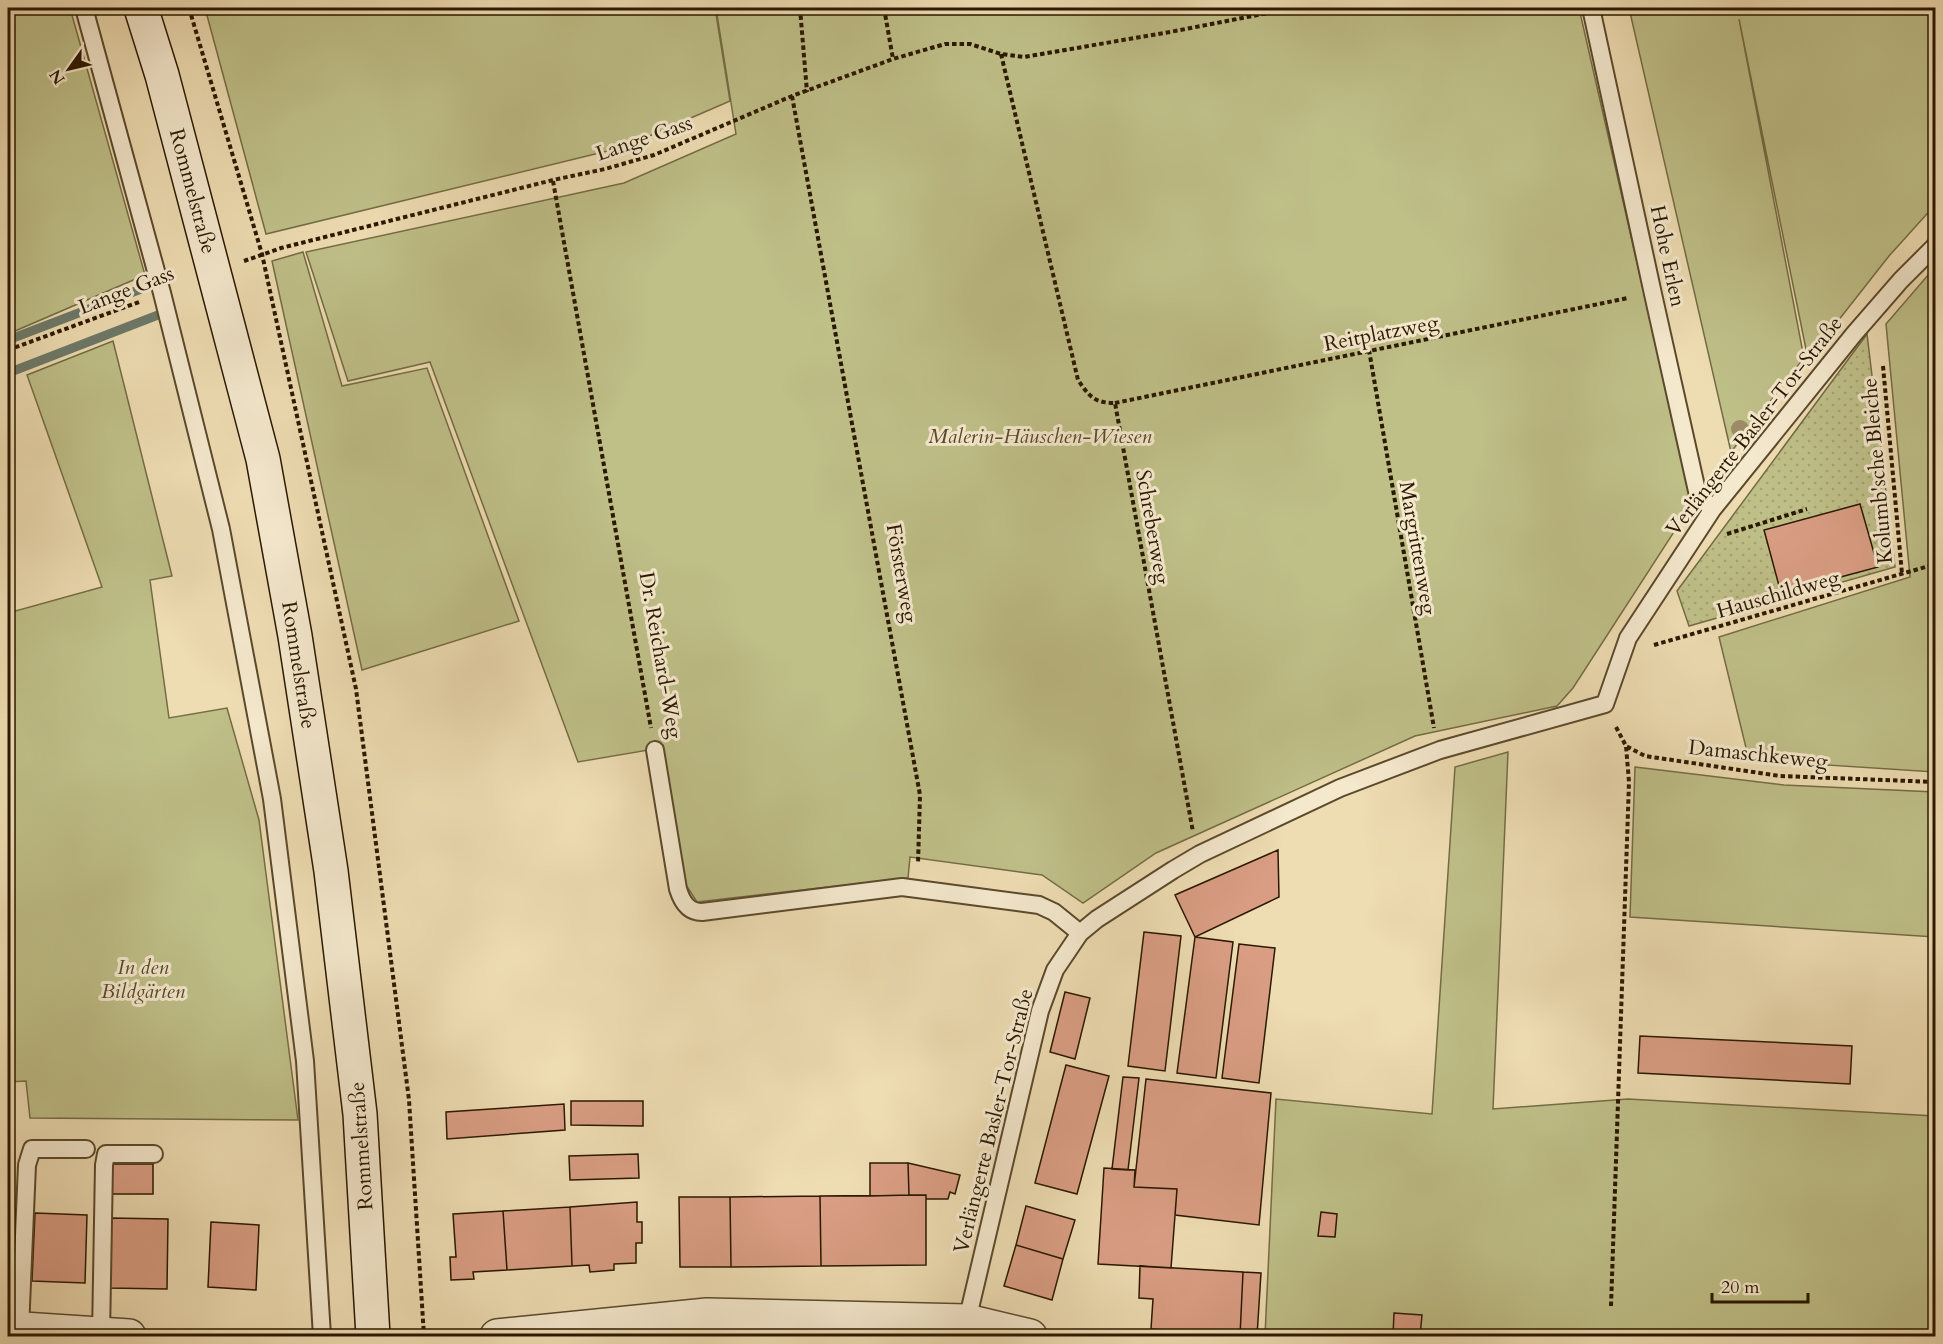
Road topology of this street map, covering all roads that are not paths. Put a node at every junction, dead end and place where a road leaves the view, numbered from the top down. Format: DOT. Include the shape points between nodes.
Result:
graph roads {
  1 [pos="84,8"];
  2 [pos="141,8"];
  3 [pos="1591,8"];
  4 [pos="1935,245"];
  5 [pos="1712,510"];
  6 [pos="655,750"];
  7 [pos="1080,933"];
  8 [pos="86,1149"];
  9 [pos="154,1154"];
  10 [pos="967,1321"];
  11 [pos="709,1326"];
  12 [pos="14,1329"];
  13 [pos="115,1336"];
  14 [pos="322,1336"];
  15 [pos="373,1336"];
  16 [pos="496,1336"];
  17 [pos="1030,1336"];
  1 -- 14 [label="lane" via="221,529 272,800 305,1061"];
  2 -- 15 [label="main road, Rommelstraße" via="263,459 295,636 331,871 360,1114"];
  3 -- 5 [label="lane, Hohe Erlen" via="1697,490"];
  4 -- 5 [label="lane, Verlängerte Basler-Tor-Straße" via="1854,334"];
  5 -- 7 [label="lane, Verlängerte Basler-Tor-Straße" via="1628,638 1605,704 1440,750 1340,788 1200,854"];
  6 -- 7 [label="lane, Dr. Reichard-Weg" via="678,890 691,910 702,912 902,887 1039,905"];
  7 -- 10 [label="lane, Verlängerte Basler-Tor-Straße" via="1056,970 1040,1011"];
  8 -- 12 [label="lane" via="32,1149 27,1165"];
  9 -- 13 [label="lane" via="106,1154"];
  10 -- 11 [label="main road"];
  10 -- 17 [label="main road"];
  11 -- 16 [label="main road"];
  12 -- 13 [label="main road"];
}
